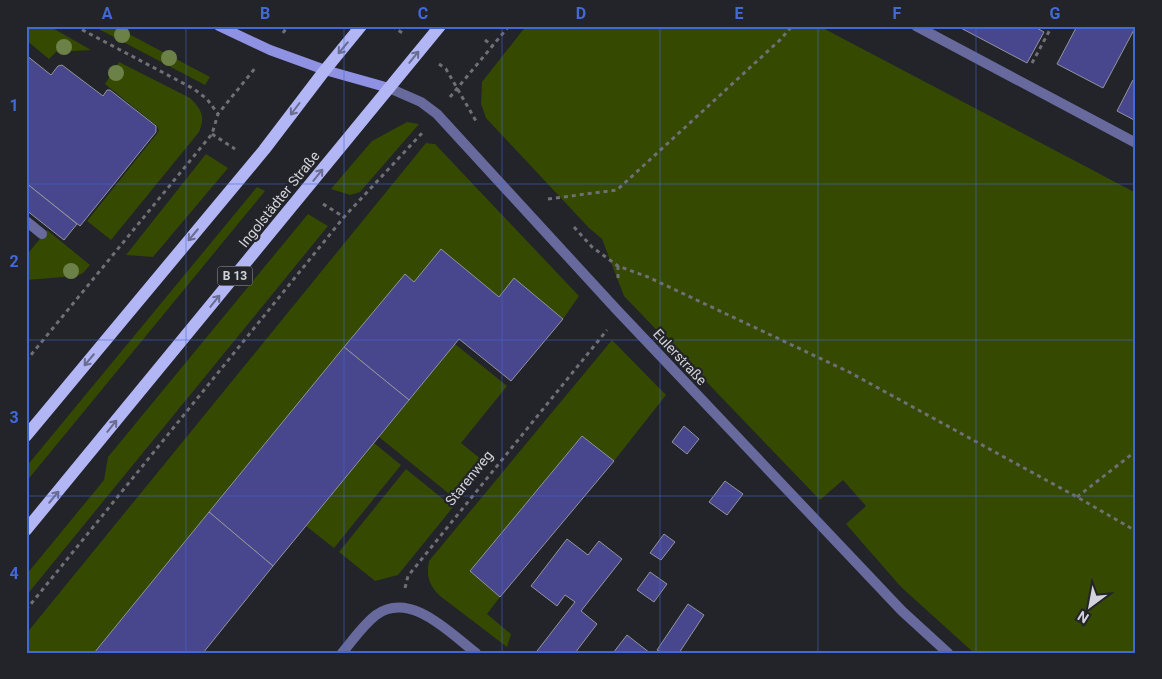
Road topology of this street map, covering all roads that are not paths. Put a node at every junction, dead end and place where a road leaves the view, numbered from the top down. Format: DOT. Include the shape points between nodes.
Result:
graph roads {
  1 [pos="219,26"];
  2 [pos="362,26"];
  3 [pos="440,26"];
  4 [pos="916,26"];
  5 [pos="325,70"];
  6 [pos="389,88"];
  7 [pos="1136,143"];
  8 [pos="26,221"];
  9 [pos="42,234"];
  10 [pos="26,436"];
  11 [pos="26,530"];
  12 [pos="342,653"];
  13 [pos="476,653"];
  14 [pos="948,653"];
  1 -- 5 [label="main road" via="270,50"];
  2 -- 5 [label="main road, one-way"];
  6 -- 3 [label="main road, Ingolstädter Straße / B 13, one-way"];
  4 -- 7 [label="street"];
  5 -- 6 [label="main road"];
  5 -- 10 [label="main road, one-way" via="254,161"];
  11 -- 6 [label="main road, Ingolstädter Straße / B 13, one-way"];
  6 -- 14 [label="street, Eulerstraße" via="421,102 438,114 616,309 902,611"];
  8 -- 9 [label="street"];
  12 -- 13 [label="street" via="376,615 389,608 402,607 419,611 432,619"];
}
